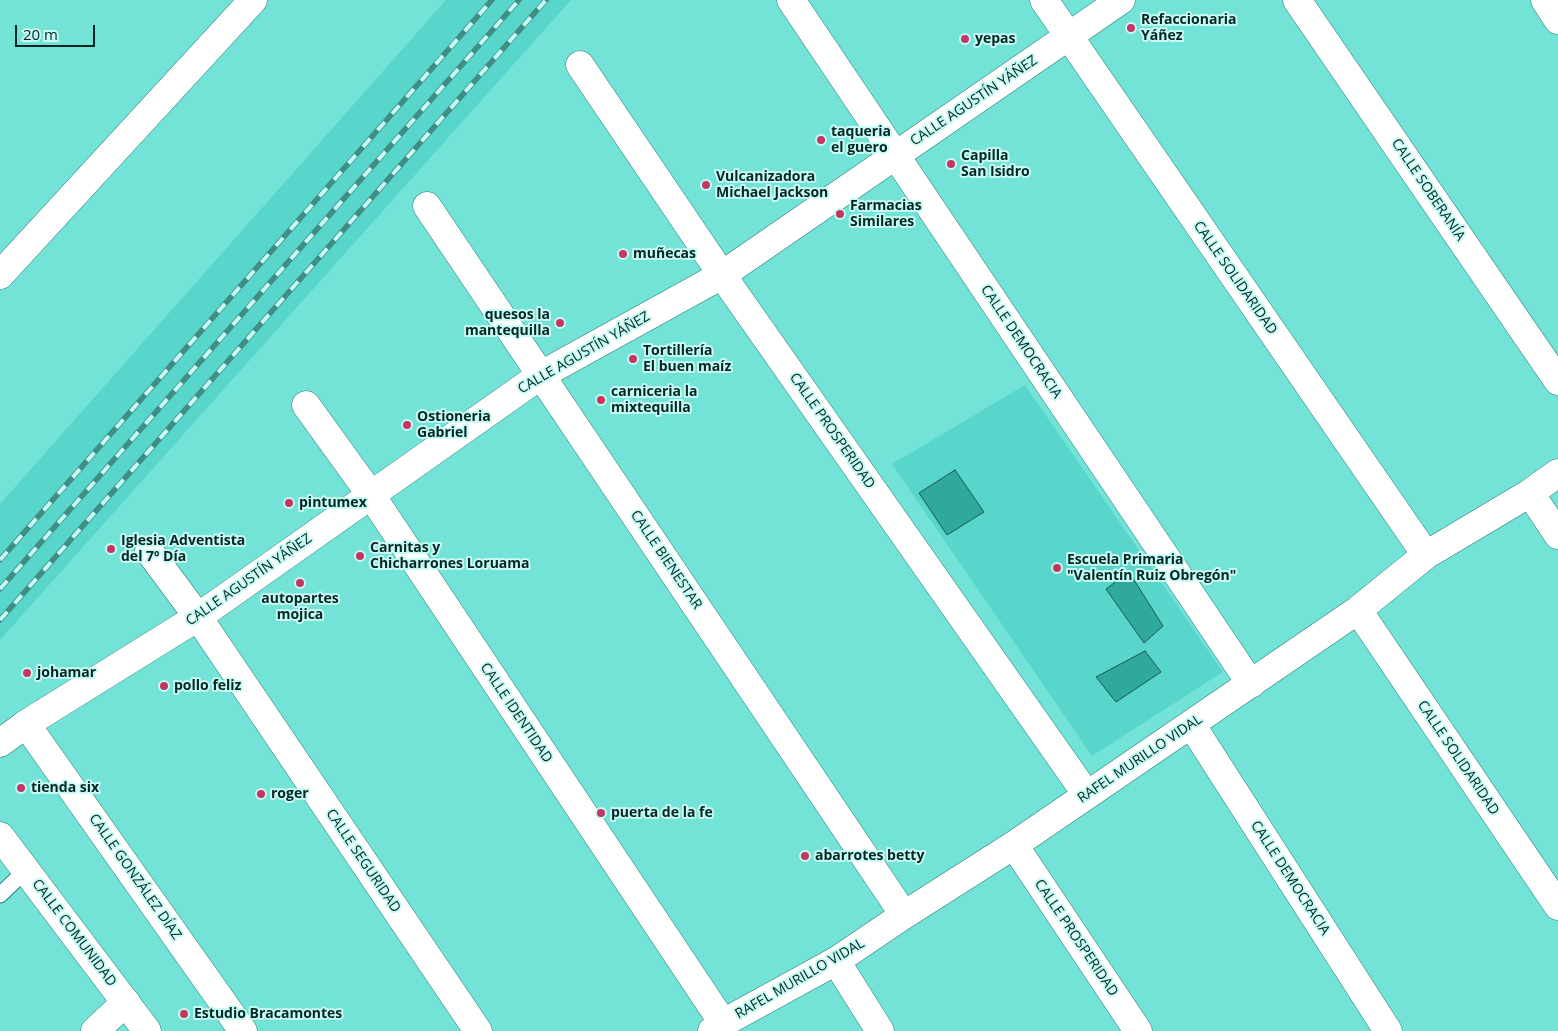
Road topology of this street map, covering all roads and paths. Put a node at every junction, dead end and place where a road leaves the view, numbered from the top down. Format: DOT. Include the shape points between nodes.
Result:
graph roads {
  1 [pos="253,0"];
  2 [pos="791,0"];
  3 [pos="1044,0"];
  4 [pos="1121,0"];
  5 [pos="1297,0"];
  6 [pos="1545,0"];
  7 [pos="1558,20"];
  8 [pos="1068,36"];
  9 [pos="580,65"];
  10 [pos="895,155"];
  11 [pos="427,206"];
  12 [pos="722,274"];
  13 [pos="0,275"];
  14 [pos="541,375"];
  15 [pos="1558,381"];
  16 [pos="306,405"];
  17 [pos="1558,473"];
  18 [pos="1530,493"];
  19 [pos="371,495"];
  20 [pos="1558,535"];
  21 [pos="149,551"];
  22 [pos="1426,555"];
  23 [pos="1358,610"];
  24 [pos="198,617"];
  25 [pos="1250,684"];
  26 [pos="26,724"];
  27 [pos="1191,724"];
  28 [pos="0,743"];
  29 [pos="1088,794"];
  30 [pos="0,836"];
  31 [pos="1014,845"];
  32 [pos="26,870"];
  33 [pos="0,896"];
  34 [pos="1558,906"];
  35 [pos="904,915"];
  36 [pos="836,961"];
  37 [pos="126,1002"];
  38 [pos="718,1027"];
  39 [pos="96,1031"];
  40 [pos="147,1031"];
  41 [pos="243,1031"];
  42 [pos="478,1031"];
  43 [pos="880,1031"];
  44 [pos="1138,1031"];
  45 [pos="1388,1031"];
  1 -- 13 [label="street"];
  2 -- 10 [label="street, CALLE DEMOCRACIA"];
  3 -- 8 [label="street, CALLE SOLIDARIDAD"];
  4 -- 8 [label="street, CALLE AGUSTÍN YÁÑEZ"];
  5 -- 15 [label="street, CALLE SOBERANÍA"];
  6 -- 7 [label="street"];
  8 -- 10 [label="street, CALLE AGUSTÍN YÁÑEZ"];
  8 -- 22 [label="street, CALLE SOLIDARIDAD"];
  9 -- 12 [label="street, CALLE PROSPERIDAD"];
  10 -- 12 [label="street, CALLE AGUSTÍN YÁÑEZ"];
  10 -- 25 [label="street, CALLE DEMOCRACIA"];
  11 -- 14 [label="street, CALLE BIENESTAR"];
  12 -- 14 [label="street, CALLE AGUSTÍN YÁÑEZ"];
  12 -- 29 [label="street, CALLE PROSPERIDAD"];
  14 -- 19 [label="street, CALLE AGUSTÍN YÁÑEZ"];
  14 -- 35 [label="street, CALLE BIENESTAR"];
  16 -- 19 [label="street, CALLE IDENTIDAD"];
  17 -- 18 [label="street, RAFEL MURILLO VIDAL"];
  18 -- 20 [label="street"];
  18 -- 22 [label="street, RAFEL MURILLO VIDAL"];
  19 -- 24 [label="street, CALLE AGUSTÍN YÁÑEZ"];
  19 -- 38 [label="street, CALLE IDENTIDAD"];
  21 -- 24 [label="street, CALLE SEGURIDAD"];
  22 -- 23 [label="street, RAFEL MURILLO VIDAL"];
  23 -- 25 [label="street, RAFEL MURILLO VIDAL"];
  23 -- 34 [label="street, CALLE SOLIDARIDAD"];
  24 -- 26 [label="street, CALLE AGUSTÍN YÁÑEZ"];
  24 -- 42 [label="street, CALLE SEGURIDAD"];
  25 -- 27 [label="street, RAFEL MURILLO VIDAL"];
  26 -- 28 [label="street, CALLE AGUSTÍN YÁÑEZ"];
  26 -- 41 [label="street, CALLE GONZÁLEZ DÍAZ"];
  27 -- 29 [label="street, RAFEL MURILLO VIDAL"];
  27 -- 45 [label="street, CALLE DEMOCRACIA"];
  29 -- 31 [label="street, RAFEL MURILLO VIDAL"];
  30 -- 32 [label="street, CALLE COMUNIDAD"];
  31 -- 35 [label="street, RAFEL MURILLO VIDAL"];
  31 -- 44 [label="street, CALLE PROSPERIDAD"];
  32 -- 33 [label="lane"];
  32 -- 37 [label="street, CALLE COMUNIDAD"];
  35 -- 36 [label="street, RAFEL MURILLO VIDAL"];
  36 -- 38 [label="street, RAFEL MURILLO VIDAL"];
  36 -- 43 [label="street"];
  37 -- 39 [label="street"];
  37 -- 40 [label="street, CALLE COMUNIDAD"];
}
